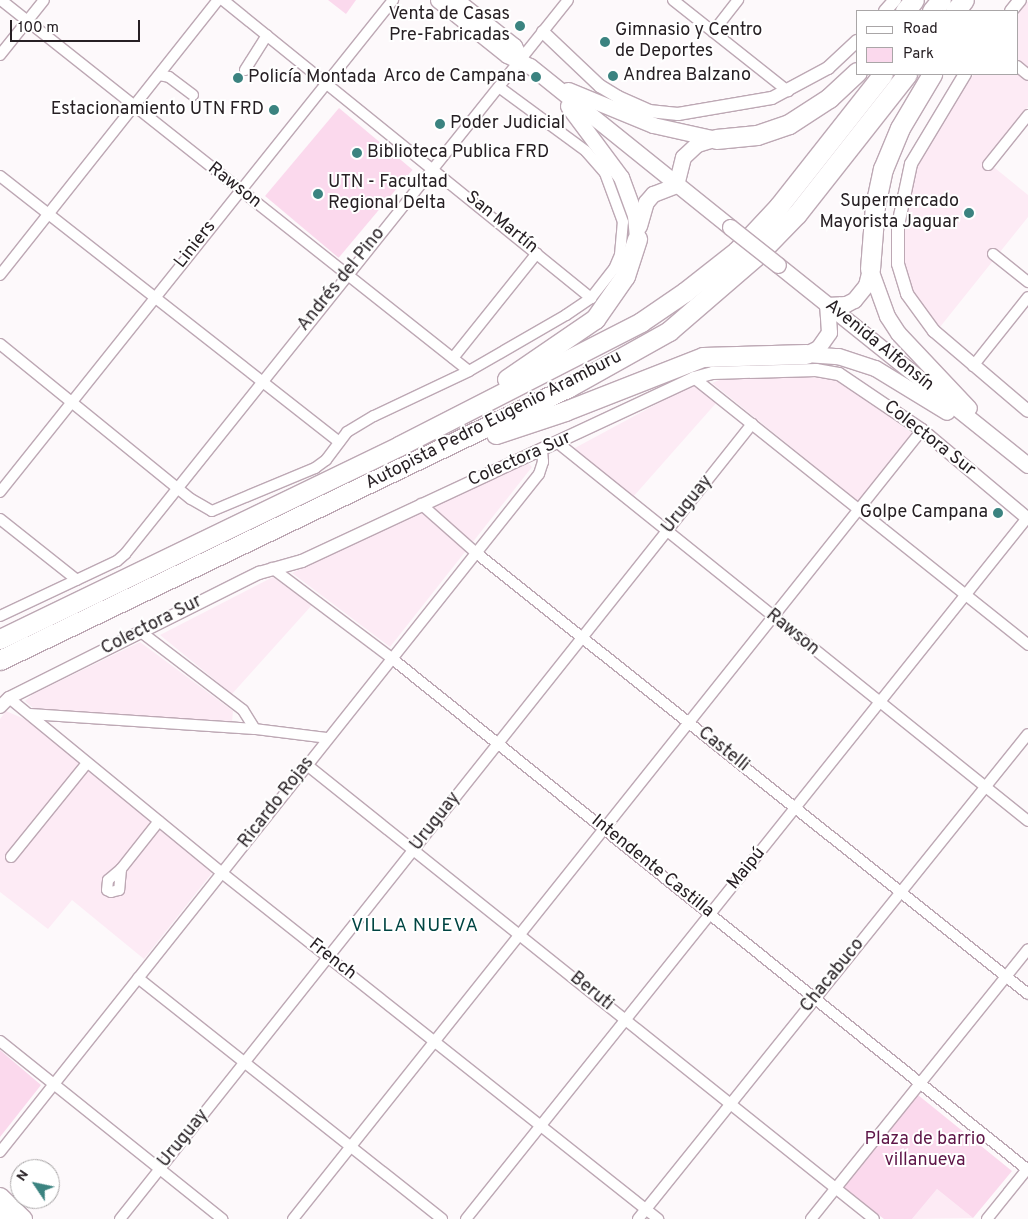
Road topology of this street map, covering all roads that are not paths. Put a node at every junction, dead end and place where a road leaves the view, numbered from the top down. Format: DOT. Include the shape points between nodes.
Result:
graph roads {
  1 [pos="1,0"];
  2 [pos="44,0"];
  3 [pos="218,0"];
  4 [pos="223,0"];
  5 [pos="393,0"];
  6 [pos="438,0"];
  7 [pos="456,0"];
  8 [pos="568,0"];
  9 [pos="673,0"];
  10 [pos="738,0"];
  11 [pos="914,0"];
  12 [pos="941,0"];
  13 [pos="894,5"];
  14 [pos="933,10"];
  15 [pos="27,21"];
  16 [pos="543,32"];
  17 [pos="713,32"];
  18 [pos="267,35"];
  19 [pos="856,42"];
  20 [pos="0,55"];
  21 [pos="521,59"];
  22 [pos="1018,67"];
  23 [pos="245,70"];
  24 [pos="856,73"];
  25 [pos="159,75"];
  26 [pos="882,75"];
  27 [pos="906,75"];
  28 [pos="931,75"];
  29 [pos="964,75"];
  30 [pos="1028,75"];
  31 [pos="327,83"];
  32 [pos="550,83"];
  33 [pos="499,86"];
  34 [pos="788,91"];
  35 [pos="193,95"];
  36 [pos="134,106"];
  37 [pos="1028,115"];
  38 [pos="716,139"];
  39 [pos="988,165"];
  40 [pos="432,167"];
  41 [pos="0,176"];
  42 [pos="676,186"];
  43 [pos="240,190"];
  44 [pos="48,214"];
  45 [pos="637,239"];
  46 [pos="537,253"];
  47 [pos="993,254"];
  48 [pos="870,269"];
  49 [pos="0,275"];
  50 [pos="347,275"];
  51 [pos="1028,282"];
  52 [pos="1028,297"];
  53 [pos="154,298"];
  54 [pos="591,298"];
  55 [pos="827,305"];
  56 [pos="0,344"];
  57 [pos="806,354"];
  58 [pos="453,358"];
  59 [pos="973,366"];
  60 [pos="469,370"];
  61 [pos="694,378"];
  62 [pos="262,382"];
  63 [pos="72,401"];
  64 [pos="1028,411"];
  65 [pos="752,424"];
  66 [pos="922,430"];
  67 [pos="460,440"];
  68 [pos="339,442"];
  69 [pos="558,443"];
  70 [pos="399,446"];
  71 [pos="1005,447"];
  72 [pos="542,450"];
  73 [pos="1028,465"];
  74 [pos="178,488"];
  75 [pos="0,492"];
  76 [pos="421,504"];
  77 [pos="858,509"];
  78 [pos="0,519"];
  79 [pos="1028,519"];
  80 [pos="666,532"];
  81 [pos="475,552"];
  82 [pos="272,568"];
  83 [pos="77,580"];
  84 [pos="966,595"];
  85 [pos="0,616"];
  86 [pos="772,617"];
  87 [pos="67,627"];
  88 [pos="141,632"];
  89 [pos="582,638"];
  90 [pos="0,639"];
  91 [pos="1028,645"];
  92 [pos="390,657"];
  93 [pos="0,660"];
  94 [pos="0,666"];
  95 [pos="4,702"];
  96 [pos="880,703"];
  97 [pos="30,714"];
  98 [pos="688,722"];
  99 [pos="255,729"];
  100 [pos="1028,734"];
  101 [pos="327,738"];
  102 [pos="498,743"];
  103 [pos="88,763"];
  104 [pos="307,766"];
  105 [pos="985,787"];
  106 [pos="795,808"];
  107 [pos="159,821"];
  108 [pos="1028,821"];
  109 [pos="604,828"];
  110 [pos="413,850"];
  111 [pos="11,857"];
  112 [pos="121,869"];
  113 [pos="222,873"];
  114 [pos="900,892"];
  115 [pos="710,914"];
  116 [pos="519,935"];
  117 [pos="1028,949"];
  118 [pos="328,957"];
  119 [pos="1006,976"];
  120 [pos="138,978"];
  121 [pos="1028,994"];
  122 [pos="815,998"];
  123 [pos="626,1020"];
  124 [pos="0,1041"];
  125 [pos="434,1041"];
  126 [pos="244,1062"];
  127 [pos="55,1083"];
  128 [pos="920,1083"];
  129 [pos="730,1104"];
  130 [pos="541,1126"];
  131 [pos="350,1146"];
  132 [pos="0,1152"];
  133 [pos="160,1168"];
  134 [pos="1028,1169"];
  135 [pos="836,1188"];
  136 [pos="0,1197"];
  137 [pos="646,1209"];
  138 [pos="0,1216"];
  139 [pos="4,1219"];
  140 [pos="23,1219"];
  141 [pos="120,1219"];
  142 [pos="222,1219"];
  143 [pos="293,1219"];
  144 [pos="442,1219"];
  145 [pos="466,1219"];
  146 [pos="638,1219"];
  147 [pos="658,1219"];
  148 [pos="812,1219"];
  149 [pos="874,1219"];
  150 [pos="987,1219"];
  1 -- 15 [label="street, Rawson"];
  2 -- 15 [label="street"];
  3 -- 25 [label="street"];
  4 -- 18 [label="street, San Martín"];
  5 -- 31 [label="street, Liniers"];
  6 -- 21 [label="main road" via="507,55"];
  7 -- 21 [label="main road" via="514,46"];
  8 -- 16 [label="street, Andrés del Pino"];
  9 -- 17 [label="street"];
  10 -- 17 [label="street"];
  11 -- 13 [label="highway"];
  12 -- 14 [label="highway"];
  15 -- 20 [label="street"];
  15 -- 36 [label="street, Rawson"];
  16 -- 21 [label="street, Andrés del Pino"];
  16 -- 34 [label="street" via="600,86 649,111 678,114 722,109 772,98"];
  17 -- 34 [label="street"];
  18 -- 23 [label="street"];
  18 -- 31 [label="street, San Martín"];
  19 -- 34 [label="street" via="828,68"];
  21 -- 32 [label="main road"];
  21 -- 33 [label="street, Andrés del Pino"];
  22 -- 30 [label="street"];
  24 -- 38 [label="highway" via="829,98 789,124 757,135"];
  25 -- 35 [label="street" via="169,77"];
  25 -- 36 [label="street"];
  26 -- 70 [label="highway, Autopista Pedro Eugenio Aramburu" via="779,206 737,250 685,292 641,322"];
  27 -- 67 [label="highway, Autopista Pedro Eugenio Aramburu" via="797,214 709,298 660,336 569,387"];
  28 -- 48 [label="highway" via="900,128 883,169 875,206"];
  29 -- 59 [label="street" via="911,164 902,202 897,254 903,281 915,307 934,331"];
  31 -- 40 [label="street, San Martín"];
  31 -- 43 [label="street, Liniers"];
  32 -- 38 [label="main road" via="653,126"];
  32 -- 42 [label="main road, Avenida Alfonsín"];
  32 -- 45 [label="main road" via="621,177 632,201"];
  33 -- 40 [label="street, Andrés del Pino"];
  33 -- 54 [label="street" via="586,151 612,187 623,222 620,255 614,269"];
  36 -- 43 [label="street, Rawson"];
  36 -- 44 [label="street"];
  37 -- 39 [label="street"];
  38 -- 42 [label="main road" via="690,149 679,167"];
  40 -- 46 [label="street, San Martín"];
  40 -- 50 [label="street, Andrés del Pino"];
  41 -- 44 [label="street"];
  42 -- 45 [label="main road" via="661,189 646,202"];
  42 -- 55 [label="main road, Avenida Alfonsín, bridge"];
  43 -- 50 [label="street, Rawson"];
  43 -- 53 [label="street, Liniers"];
  44 -- 49 [label="street"];
  44 -- 53 [label="street"];
  45 -- 70 [label="highway" via="625,276 595,319 517,373"];
  46 -- 54 [label="street, San Martín"];
  46 -- 58 [label="street"];
  47 -- 51 [label="street"];
  48 -- 55 [label="main road" via="866,285 854,300"];
  48 -- 71 [label="main road" via="887,316 898,333"];
  50 -- 58 [label="street, Rawson"];
  50 -- 62 [label="street, Andrés del Pino"];
  52 -- 59 [label="street"];
  53 -- 62 [label="street"];
  53 -- 63 [label="street, Liniers"];
  54 -- 60 [label="street"];
  55 -- 57 [label="main road" via="830,332 818,348"];
  55 -- 71 [label="main road, Avenida Alfonsín"];
  56 -- 63 [label="street"];
  57 -- 67 [label="highway" via="703,357 565,411 489,436"];
  57 -- 71 [label="main road" via="838,356 875,368"];
  58 -- 60 [label="street, Rawson"];
  59 -- 64 [label="street"];
  60 -- 68 [label="street" via="374,416 347,432"];
  61 -- 65 [label="street"];
  61 -- 66 [label="street, Colectora Sur" via="736,370 830,371 849,379"];
  61 -- 69 [label="street, Colectora Sur"];
  62 -- 68 [label="street"];
  62 -- 74 [label="street, Andrés del Pino"];
  63 -- 74 [label="street"];
  63 -- 75 [label="street, Liniers"];
  65 -- 77 [label="street"];
  65 -- 80 [label="street, Uruguay"];
  66 -- 77 [label="street"];
  66 -- 79 [label="street, Colectora Sur"];
  67 -- 87 [label="highway, Autopista Pedro Eugenio Aramburu"];
  68 -- 74 [label="street" via="326,460 314,468 212,511"];
  69 -- 72 [label="street, Colectora Sur"];
  69 -- 80 [label="street, Rawson"];
  70 -- 90 [label="highway, Autopista Pedro Eugenio Aramburu"];
  71 -- 73 [label="main road, Avenida Alfonsín"];
  72 -- 76 [label="street, Colectora Sur"];
  72 -- 81 [label="street, Ricardo Rojas" via="539,474"];
  74 -- 83 [label="street, Andrés del Pino" via="117,561"];
  76 -- 81 [label="street, Castelli"];
  76 -- 82 [label="street, Colectora Sur" via="302,561"];
  77 -- 84 [label="street"];
  77 -- 86 [label="street"];
  78 -- 83 [label="street"];
  79 -- 84 [label="street, Maipú"];
  80 -- 86 [label="street, Rawson"];
  80 -- 89 [label="street, Uruguay"];
  81 -- 89 [label="street, Castelli"];
  81 -- 92 [label="street, Ricardo Rojas"];
  82 -- 88 [label="street, Colectora Sur"];
  82 -- 92 [label="street, Intendente Castilla"];
  83 -- 85 [label="street"];
  84 -- 91 [label="street"];
  84 -- 96 [label="street, Maipú"];
  86 -- 96 [label="street, Rawson"];
  86 -- 98 [label="street"];
  87 -- 93 [label="highway, Autopista Pedro Eugenio Aramburu"];
  87 -- 94 [label="highway"];
  88 -- 95 [label="street, Colectora Sur"];
  88 -- 99 [label="street" via="243,710"];
  89 -- 98 [label="street, Castelli"];
  89 -- 102 [label="street, Uruguay"];
  92 -- 101 [label="street, Ricardo Rojas"];
  92 -- 102 [label="street, Intendente Castilla"];
  95 -- 97 [label="street, French"];
  96 -- 105 [label="street, Rawson"];
  96 -- 106 [label="street, Maipú"];
  97 -- 99 [label="street"];
  97 -- 103 [label="street, French"];
  98 -- 106 [label="street, Castelli"];
  98 -- 109 [label="street"];
  99 -- 101 [label="street"];
  100 -- 105 [label="street, Chacabuco"];
  101 -- 104 [label="street, Ricardo Rojas"];
  102 -- 109 [label="street, Intendente Castilla"];
  102 -- 110 [label="street, Uruguay"];
  103 -- 107 [label="street, French"];
  103 -- 111 [label="street"];
  104 -- 110 [label="street, Beruti"];
  104 -- 113 [label="street, Ricardo Rojas"];
  105 -- 108 [label="street, Rawson"];
  105 -- 114 [label="street, Chacabuco"];
  106 -- 114 [label="street, Castelli"];
  106 -- 115 [label="street, Maipú"];
  107 -- 112 [label="street"];
  107 -- 113 [label="street, French"];
  109 -- 115 [label="street, Intendente Castilla"];
  109 -- 116 [label="street"];
  110 -- 116 [label="street, Beruti"];
  110 -- 118 [label="street, Uruguay"];
  113 -- 118 [label="street, French"];
  113 -- 120 [label="street, Ricardo Rojas"];
  114 -- 119 [label="street, Castelli"];
  114 -- 122 [label="street, Chacabuco"];
  115 -- 122 [label="street, Intendente Castilla"];
  115 -- 123 [label="street, Maipú"];
  116 -- 123 [label="street, Beruti"];
  116 -- 125 [label="street"];
  117 -- 119 [label="street"];
  118 -- 125 [label="street, French"];
  118 -- 126 [label="street, Uruguay"];
  119 -- 121 [label="street, Castelli"];
  119 -- 128 [label="street"];
  120 -- 126 [label="street"];
  120 -- 127 [label="street, Ricardo Rojas"];
  122 -- 128 [label="street, Intendente Castilla"];
  122 -- 129 [label="street, Chacabuco"];
  123 -- 129 [label="street, Beruti"];
  123 -- 130 [label="street, Maipú"];
  124 -- 127 [label="street"];
  125 -- 130 [label="street, French"];
  125 -- 131 [label="street"];
  126 -- 131 [label="street"];
  126 -- 133 [label="street, Uruguay"];
  127 -- 132 [label="street, Ricardo Rojas"];
  127 -- 133 [label="street"];
  128 -- 134 [label="street, Intendente Castilla"];
  128 -- 135 [label="street"];
  129 -- 135 [label="street, Beruti"];
  129 -- 137 [label="street, Chacabuco"];
  130 -- 137 [label="street, French"];
  130 -- 145 [label="street, Maipú"];
  131 -- 143 [label="street"];
  131 -- 144 [label="street"];
  133 -- 141 [label="street, Uruguay"];
  133 -- 142 [label="street"];
  134 -- 150 [label="street"];
  135 -- 148 [label="street"];
  135 -- 149 [label="street, Beruti"];
  136 -- 140 [label="highway"];
  137 -- 146 [label="street, Chacabuco"];
  137 -- 147 [label="street, French"];
  138 -- 139 [label="highway"];
}
